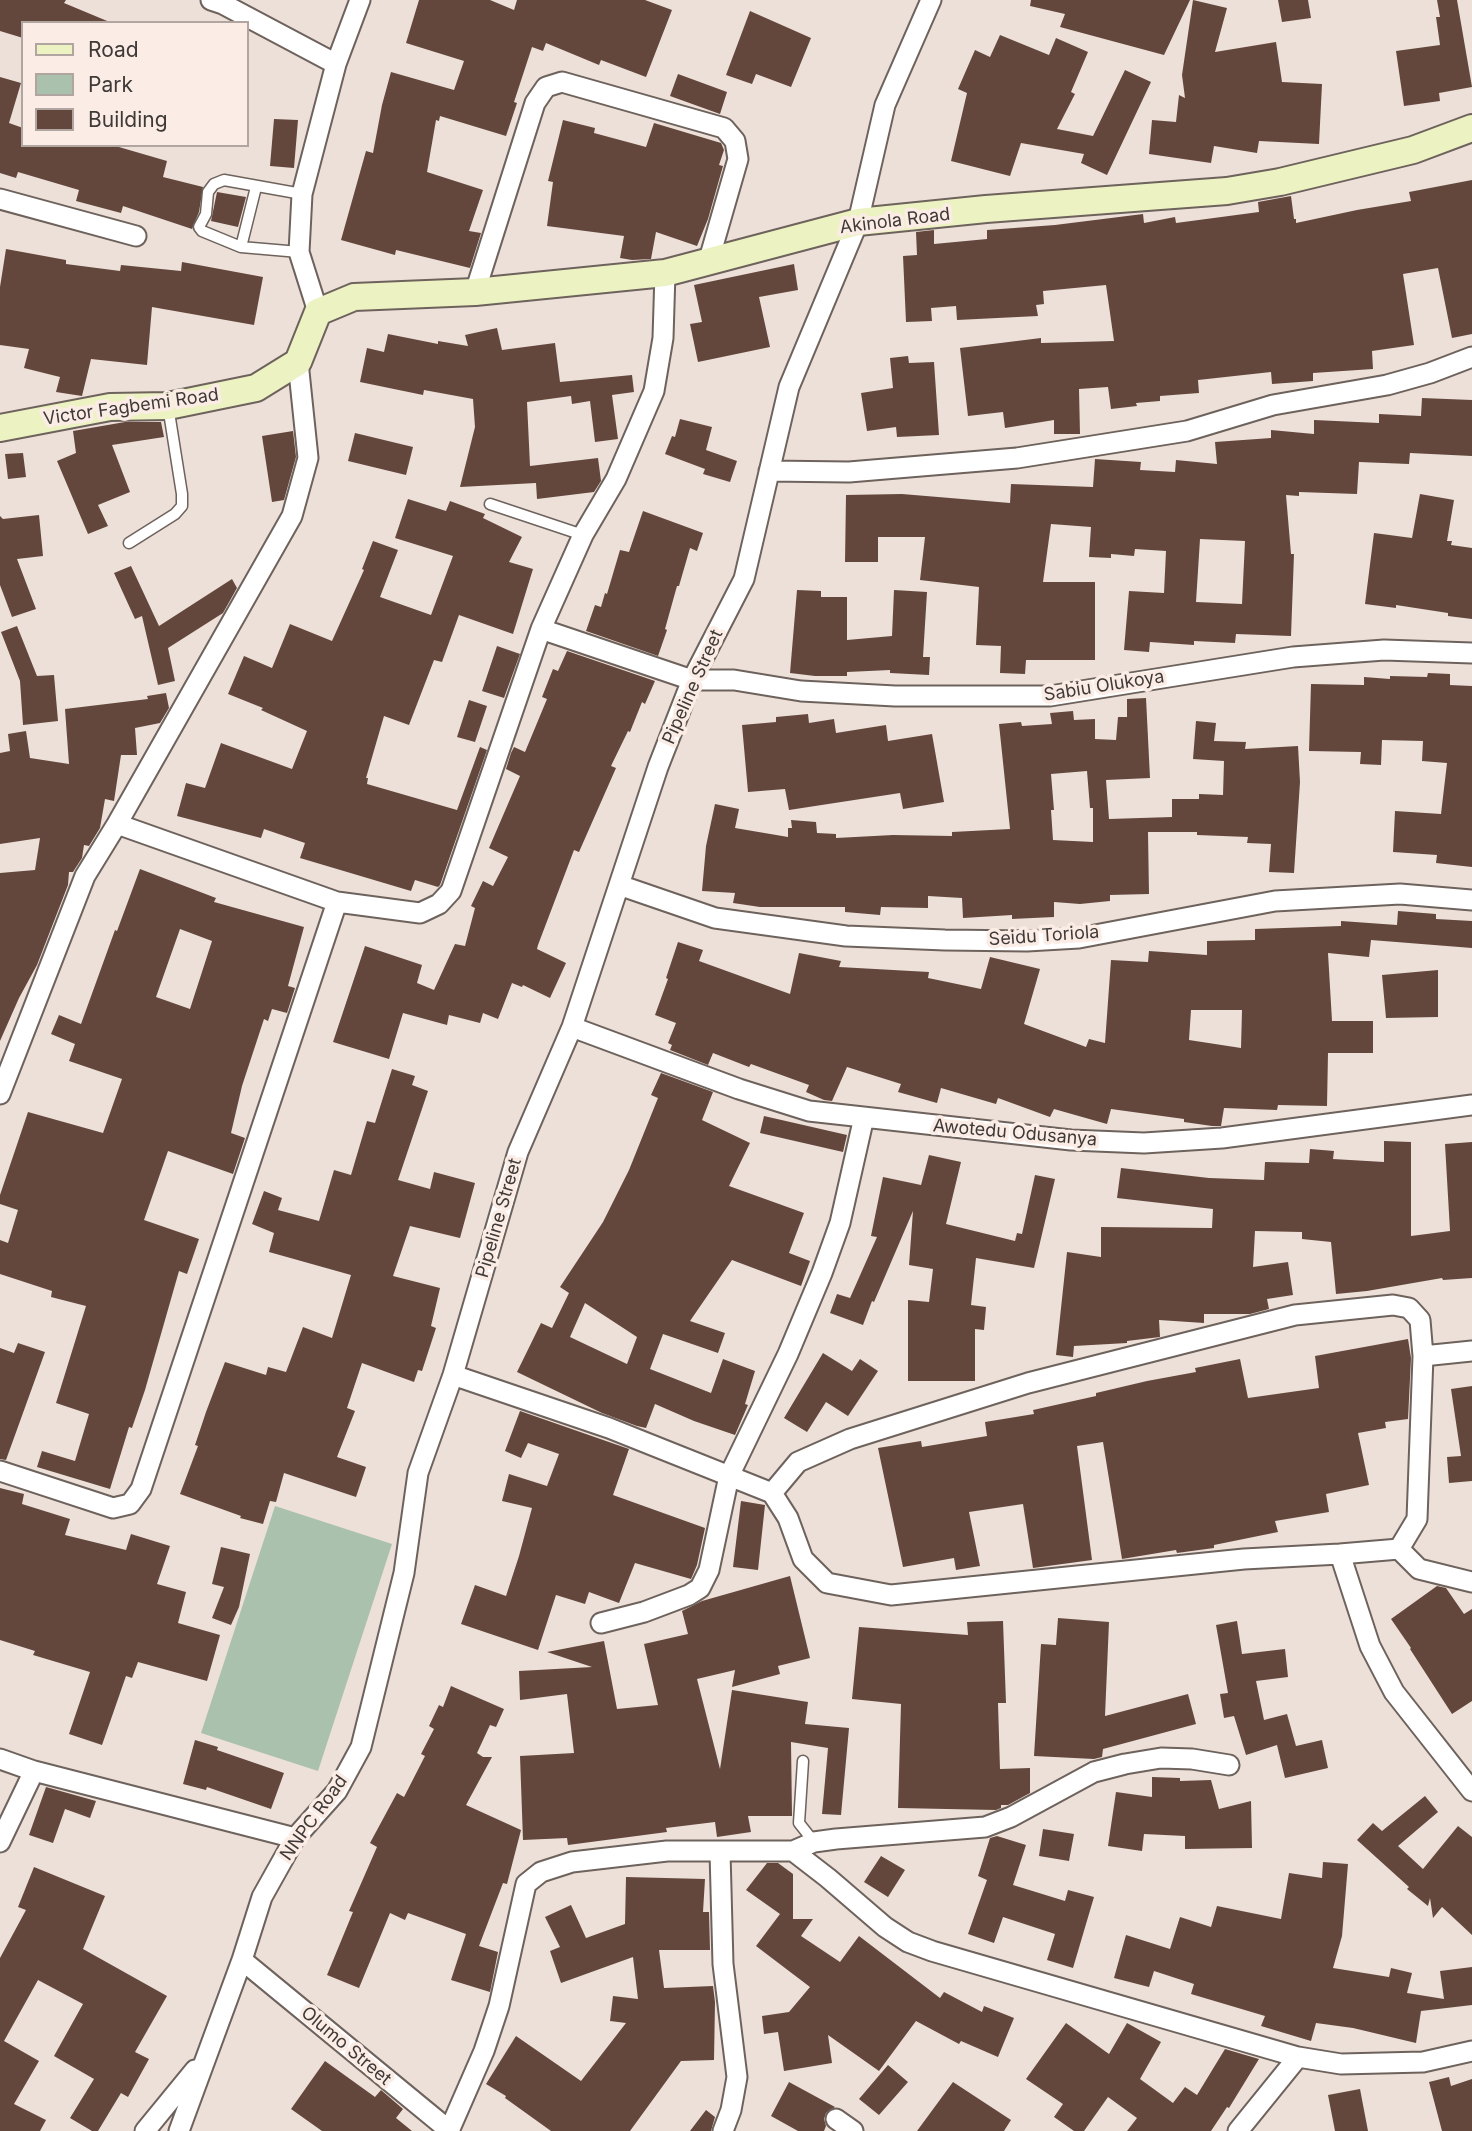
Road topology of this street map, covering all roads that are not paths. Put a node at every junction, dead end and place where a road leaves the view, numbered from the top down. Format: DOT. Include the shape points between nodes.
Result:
graph roads {
  1 [pos="211,0"];
  2 [pos="360,0"];
  3 [pos="931,0"];
  4 [pos="337,64"];
  5 [pos="1472,128"];
  6 [pos="256,187"];
  7 [pos="302,194"];
  8 [pos="0,199"];
  9 [pos="858,222"];
  10 [pos="136,236"];
  11 [pos="242,247"];
  12 [pos="299,252"];
  13 [pos="708,262"];
  14 [pos="666,272"];
  15 [pos="475,292"];
  16 [pos="318,312"];
  17 [pos="1472,357"];
  18 [pos="298,362"];
  19 [pos="168,406"];
  20 [pos="0,428"];
  21 [pos="769,471"];
  22 [pos="490,503"];
  23 [pos="583,536"];
  24 [pos="129,543"];
  25 [pos="541,629"];
  26 [pos="1472,653"];
  27 [pos="692,680"];
  28 [pos="117,824"];
  29 [pos="619,885"];
  30 [pos="1472,900"];
  31 [pos="337,902"];
  32 [pos="572,1027"];
  33 [pos="0,1094"];
  34 [pos="1472,1105"];
  35 [pos="864,1117"];
  36 [pos="1472,1351"];
  37 [pos="1423,1356"];
  38 [pos="453,1375"];
  39 [pos="0,1471"];
  40 [pos="729,1476"];
  41 [pos="772,1493"];
  42 [pos="1399,1549"];
  43 [pos="1340,1554"];
  44 [pos="1472,1582"];
  45 [pos="601,1623"];
  46 [pos="0,1759"];
  47 [pos="803,1761"];
  48 [pos="1229,1765"];
  49 [pos="34,1771"];
  50 [pos="1472,1791"];
  51 [pos="295,1838"];
  52 [pos="0,1842"];
  53 [pos="814,1842"];
  54 [pos="793,1851"];
  55 [pos="720,1852"];
  56 [pos="243,1960"];
  57 [pos="1472,2051"];
  58 [pos="1298,2057"];
  59 [pos="204,2059"];
  60 [pos="836,2119"];
  61 [pos="145,2131"];
  62 [pos="179,2131"];
  63 [pos="449,2131"];
  64 [pos="723,2131"];
  65 [pos="853,2131"];
  66 [pos="1238,2131"];
  1 -- 4 [label="street"];
  2 -- 4 [label="street"];
  3 -- 9 [label="street, Pipeline Street" via="885,105"];
  4 -- 7 [label="street"];
  5 -- 9 [label="street, Akinola Road" via="1413,150 1280,183"];
  6 -- 7 [label="lane"];
  6 -- 11 [label="lane"];
  6 -- 11 [label="lane" via="224,180 214,184 199,227"];
  7 -- 12 [label="street"];
  8 -- 10 [label="street"];
  9 -- 13 [label="street, Akinola Road"];
  9 -- 21 [label="street, Pipeline Street" via="789,387"];
  11 -- 12 [label="lane"];
  12 -- 16 [label="street"];
  13 -- 14 [label="street, Akinola Road"];
  13 -- 15 [label="street" via="738,159 735,141 724,128 562,82 546,87 535,103"];
  14 -- 15 [label="street, Akinola Road"];
  14 -- 23 [label="street" via="663,338 654,391 616,479"];
  15 -- 16 [label="street, Akinola Road" via="354,297"];
  16 -- 18 [label="street"];
  17 -- 21 [label="street" via="1387,385 1273,405 1187,431 1017,458 849,472"];
  18 -- 19 [label="street, Victor Fagbemi Road" via="256,388"];
  18 -- 28 [label="street" via="308,458 292,516"];
  19 -- 20 [label="street, Victor Fagbemi Road" via="110,407"];
  19 -- 24 [label="lane" via="182,506"];
  21 -- 27 [label="street, Pipeline Street" via="744,579"];
  22 -- 23 [label="lane"];
  23 -- 25 [label="street"];
  25 -- 27 [label="street, Sabiu Olukoya"];
  25 -- 31 [label="street" via="451,891 439,904 420,913"];
  26 -- 27 [label="street, Sabiu Olukoya" via="1384,650 1293,657 1050,696 895,696"];
  27 -- 29 [label="street, Pipeline Street"];
  28 -- 31 [label="street"];
  28 -- 33 [label="street" via="85,876"];
  29 -- 30 [label="street, Seidu Toriola" via="715,918 846,936 959,940 1079,938 1275,901 1400,894"];
  29 -- 32 [label="street, Pipeline Street"];
  31 -- 39 [label="street" via="141,1489 130,1504 113,1508"];
  32 -- 35 [label="street, Awotedu Odusanya" via="809,1111"];
  32 -- 38 [label="street, Pipeline Street" via="518,1152"];
  34 -- 35 [label="street, Awotedu Odusanya" via="1222,1138 1144,1143 1070,1140"];
  35 -- 40 [label="street" via="840,1223 822,1273"];
  36 -- 37 [label="street"];
  37 -- 41 [label="street" via="1420,1320 1409,1308 1393,1305 1295,1314 1028,1383 850,1439 798,1462"];
  37 -- 42 [label="street" via="1417,1519"];
  38 -- 40 [label="street"];
  38 -- 51 [label="street, NNPC Road" via="418,1473 404,1573 361,1747 337,1791"];
  40 -- 41 [label="street"];
  40 -- 45 [label="street" via="709,1570 700,1588 669,1604"];
  41 -- 43 [label="street" via="788,1518 803,1559 827,1583 891,1595 1244,1559"];
  42 -- 43 [label="street"];
  42 -- 44 [label="street" via="1419,1569"];
  43 -- 50 [label="street" via="1370,1646 1394,1692"];
  46 -- 49 [label="street"];
  47 -- 53 [label="lane" via="799,1823"];
  48 -- 53 [label="street" via="1161,1758 1125,1764 1094,1773 985,1827"];
  49 -- 51 [label="street"];
  49 -- 52 [label="street"];
  51 -- 56 [label="street, NNPC Road" via="262,1897"];
  53 -- 54 [label="street"];
  54 -- 55 [label="street"];
  54 -- 58 [label="street" via="908,1942"];
  55 -- 63 [label="street" via="667,1851 572,1862 541,1872 526,1884 499,2006"];
  55 -- 64 [label="street" via="723,1964 737,2077"];
  56 -- 59 [label="street, NNPC Road"];
  56 -- 63 [label="street, Olumo Street"];
  57 -- 58 [label="street" via="1396,2063 1341,2064"];
  58 -- 66 [label="street"];
  59 -- 61 [label="street"];
  59 -- 62 [label="street, NNPC Road"];
  60 -- 65 [label="street"];
}
